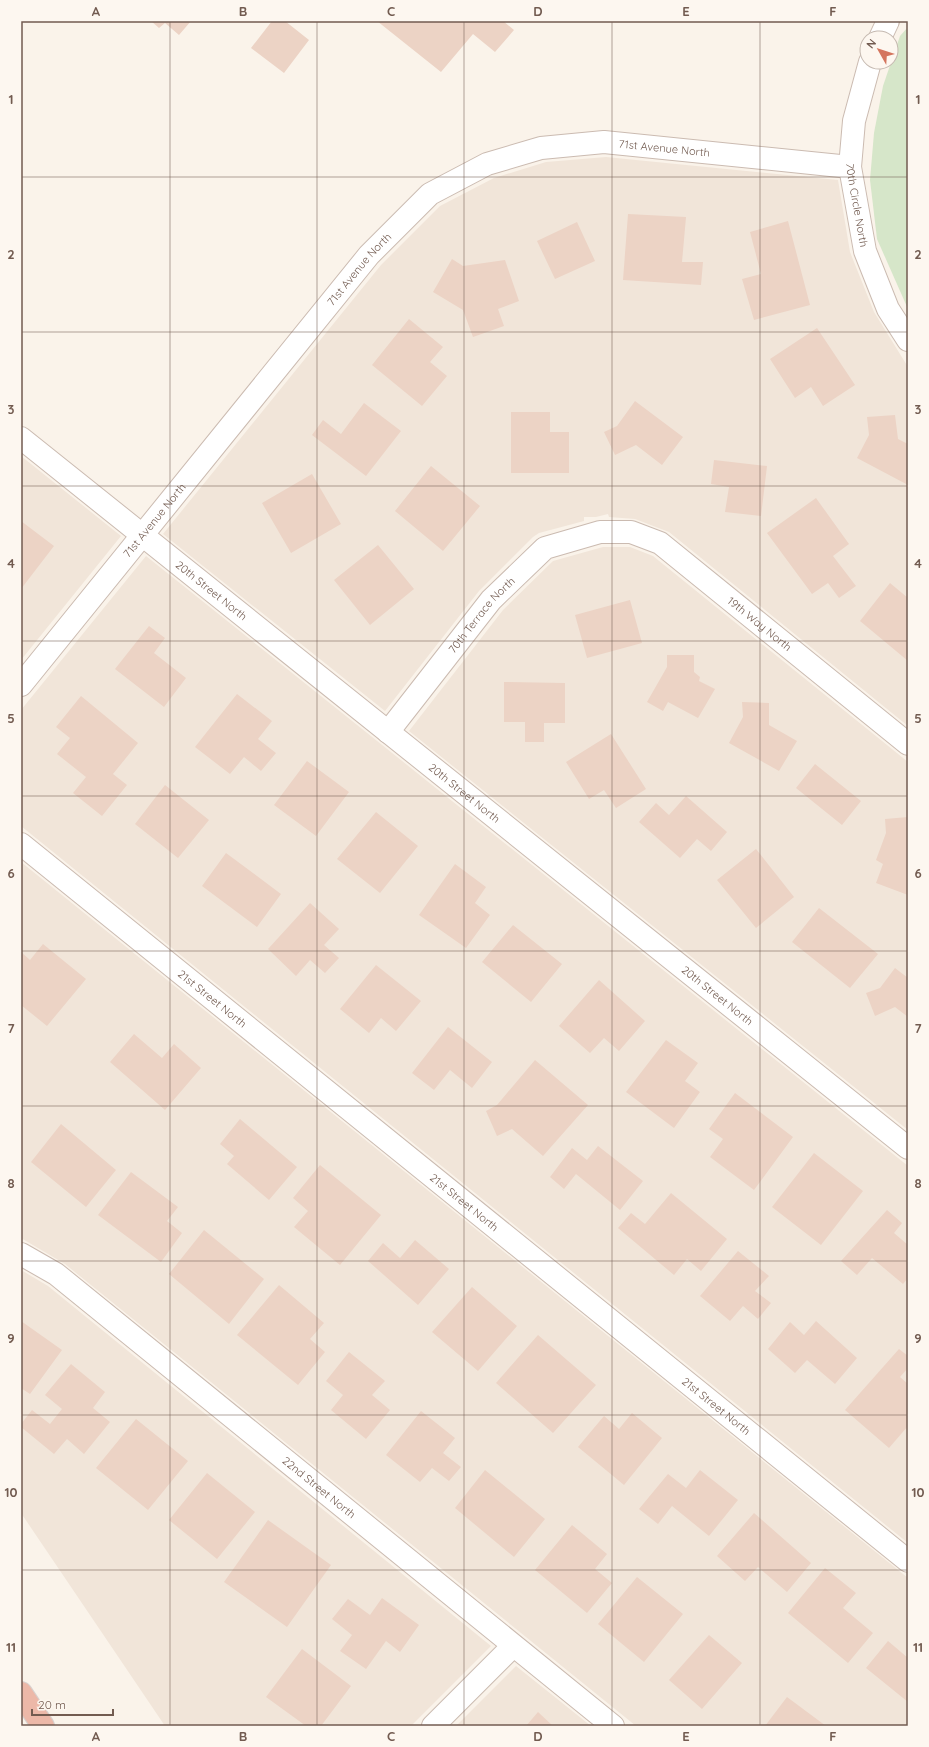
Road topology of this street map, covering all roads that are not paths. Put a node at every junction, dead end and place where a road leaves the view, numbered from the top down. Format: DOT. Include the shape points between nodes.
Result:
graph roads {
  1 [pos="868,70"];
  2 [pos="850,167"];
  3 [pos="908,340"];
  4 [pos="21,438"];
  5 [pos="600,532"];
  6 [pos="142,535"];
  7 [pos="21,685"];
  8 [pos="388,732"];
  9 [pos="908,744"];
  10 [pos="21,844"];
  11 [pos="908,1148"];
  12 [pos="21,1254"];
  13 [pos="908,1561"];
  14 [pos="513,1646"];
  15 [pos="21,1693"];
  16 [pos="44,1726"];
  17 [pos="433,1726"];
  18 [pos="613,1726"];
  1 -- 2 [label="street, 70th Circle North" via="854,121"];
  2 -- 3 [label="street, 70th Circle North" via="865,251 888,309"];
  2 -- 6 [label="street, 71st Avenue North" via="604,142 541,148 487,164 430,194 369,255"];
  4 -- 6 [label="street, 20th Street North"];
  5 -- 8 [label="street, 70th Terrace North" via="544,548 492,600"];
  5 -- 9 [label="street, 19th Way North" via="631,532 660,543"];
  6 -- 7 [label="street, 71st Avenue North"];
  6 -- 8 [label="street, 20th Street North"];
  8 -- 11 [label="street, 20th Street North"];
  10 -- 13 [label="street, 21st Street North"];
  12 -- 14 [label="street, 22nd Street North" via="56,1274"];
  14 -- 17 [label="street"];
  14 -- 18 [label="street, 22nd Street North"];
  15 -- 16 [label="highway"];
}
